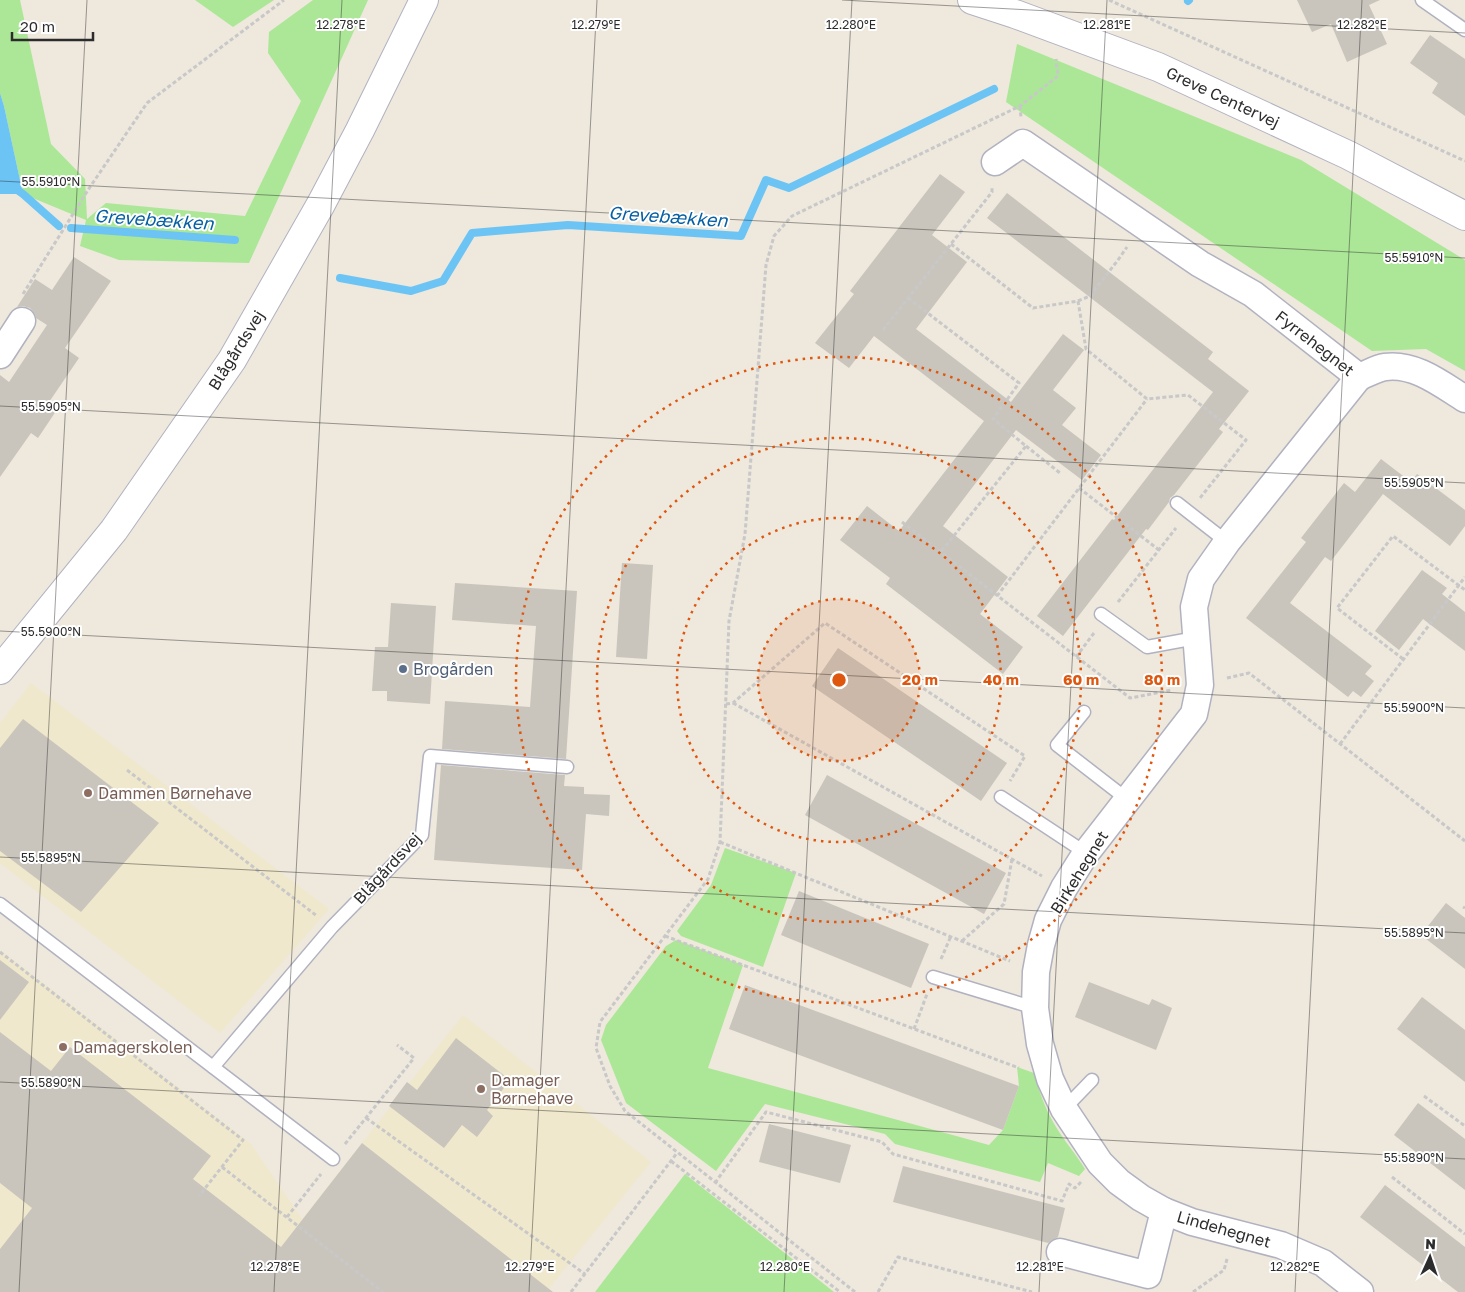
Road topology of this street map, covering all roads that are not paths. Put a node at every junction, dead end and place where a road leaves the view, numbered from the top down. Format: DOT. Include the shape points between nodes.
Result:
graph roads {
  1 [pos="424,0"];
  2 [pos="972,0"];
  3 [pos="1422,0"];
  4 [pos="1465,30"];
  5 [pos="995,162"];
  6 [pos="1465,216"];
  7 [pos="22,321"];
  8 [pos="0,355"];
  9 [pos="1359,378"];
  10 [pos="1465,399"];
  11 [pos="1177,503"];
  12 [pos="1227,542"];
  13 [pos="1103,616"];
  14 [pos="1196,638"];
  15 [pos="1,667"];
  16 [pos="1084,712"];
  17 [pos="1194,714"];
  18 [pos="567,766"];
  19 [pos="1001,797"];
  20 [pos="1128,800"];
  21 [pos="1086,853"];
  22 [pos="0,904"];
  23 [pos="933,977"];
  24 [pos="1035,1008"];
  25 [pos="213,1067"];
  26 [pos="1092,1080"];
  27 [pos="1064,1109"];
  28 [pos="1082,1137"];
  29 [pos="333,1159"];
  30 [pos="1164,1211"];
  31 [pos="1060,1252"];
  32 [pos="1360,1292"];
  1 -- 15 [label="street, Blågårdsvej" via="321,204 232,360 114,530"];
  2 -- 6 [label="street, Greve Centervej" via="1158,66 1348,155"];
  3 -- 4 [label="lane"];
  5 -- 9 [label="street, Fyrrehegnet" via="1023,143 1200,264 1253,294"];
  7 -- 8 [label="street"];
  9 -- 10 [label="street" via="1384,367 1403,367 1425,374"];
  9 -- 12 [label="street, Fyrrehegnet"];
  11 -- 12 [label="lane"];
  12 -- 14 [label="street, Fyrrehegnet" via="1201,579 1194,607"];
  13 -- 14 [label="lane" via="1148,647"];
  14 -- 17 [label="street, Fyrrehegnet" via="1200,685"];
  16 -- 20 [label="lane" via="1058,745"];
  17 -- 20 [label="street, Birkehegnet"];
  18 -- 25 [label="lane, Blågårdsvej" via="430,756 422,835 332,927"];
  19 -- 21 [label="lane"];
  20 -- 21 [label="street, Birkehegnet"];
  21 -- 24 [label="street, Birkehegnet" via="1048,920 1036,972"];
  22 -- 25 [label="lane"];
  23 -- 24 [label="lane"];
  24 -- 27 [label="street, Birkehegnet" via="1040,1044 1050,1079"];
  25 -- 29 [label="lane"];
  26 -- 27 [label="lane"];
  27 -- 28 [label="street, Birkehegnet"];
  28 -- 30 [label="street, Lindehegnet" via="1100,1163 1119,1182"];
  30 -- 31 [label="street, Lindehegnet" via="1148,1275"];
  30 -- 32 [label="street, Lindehegnet" via="1192,1222 1281,1245 1323,1263"];
}
